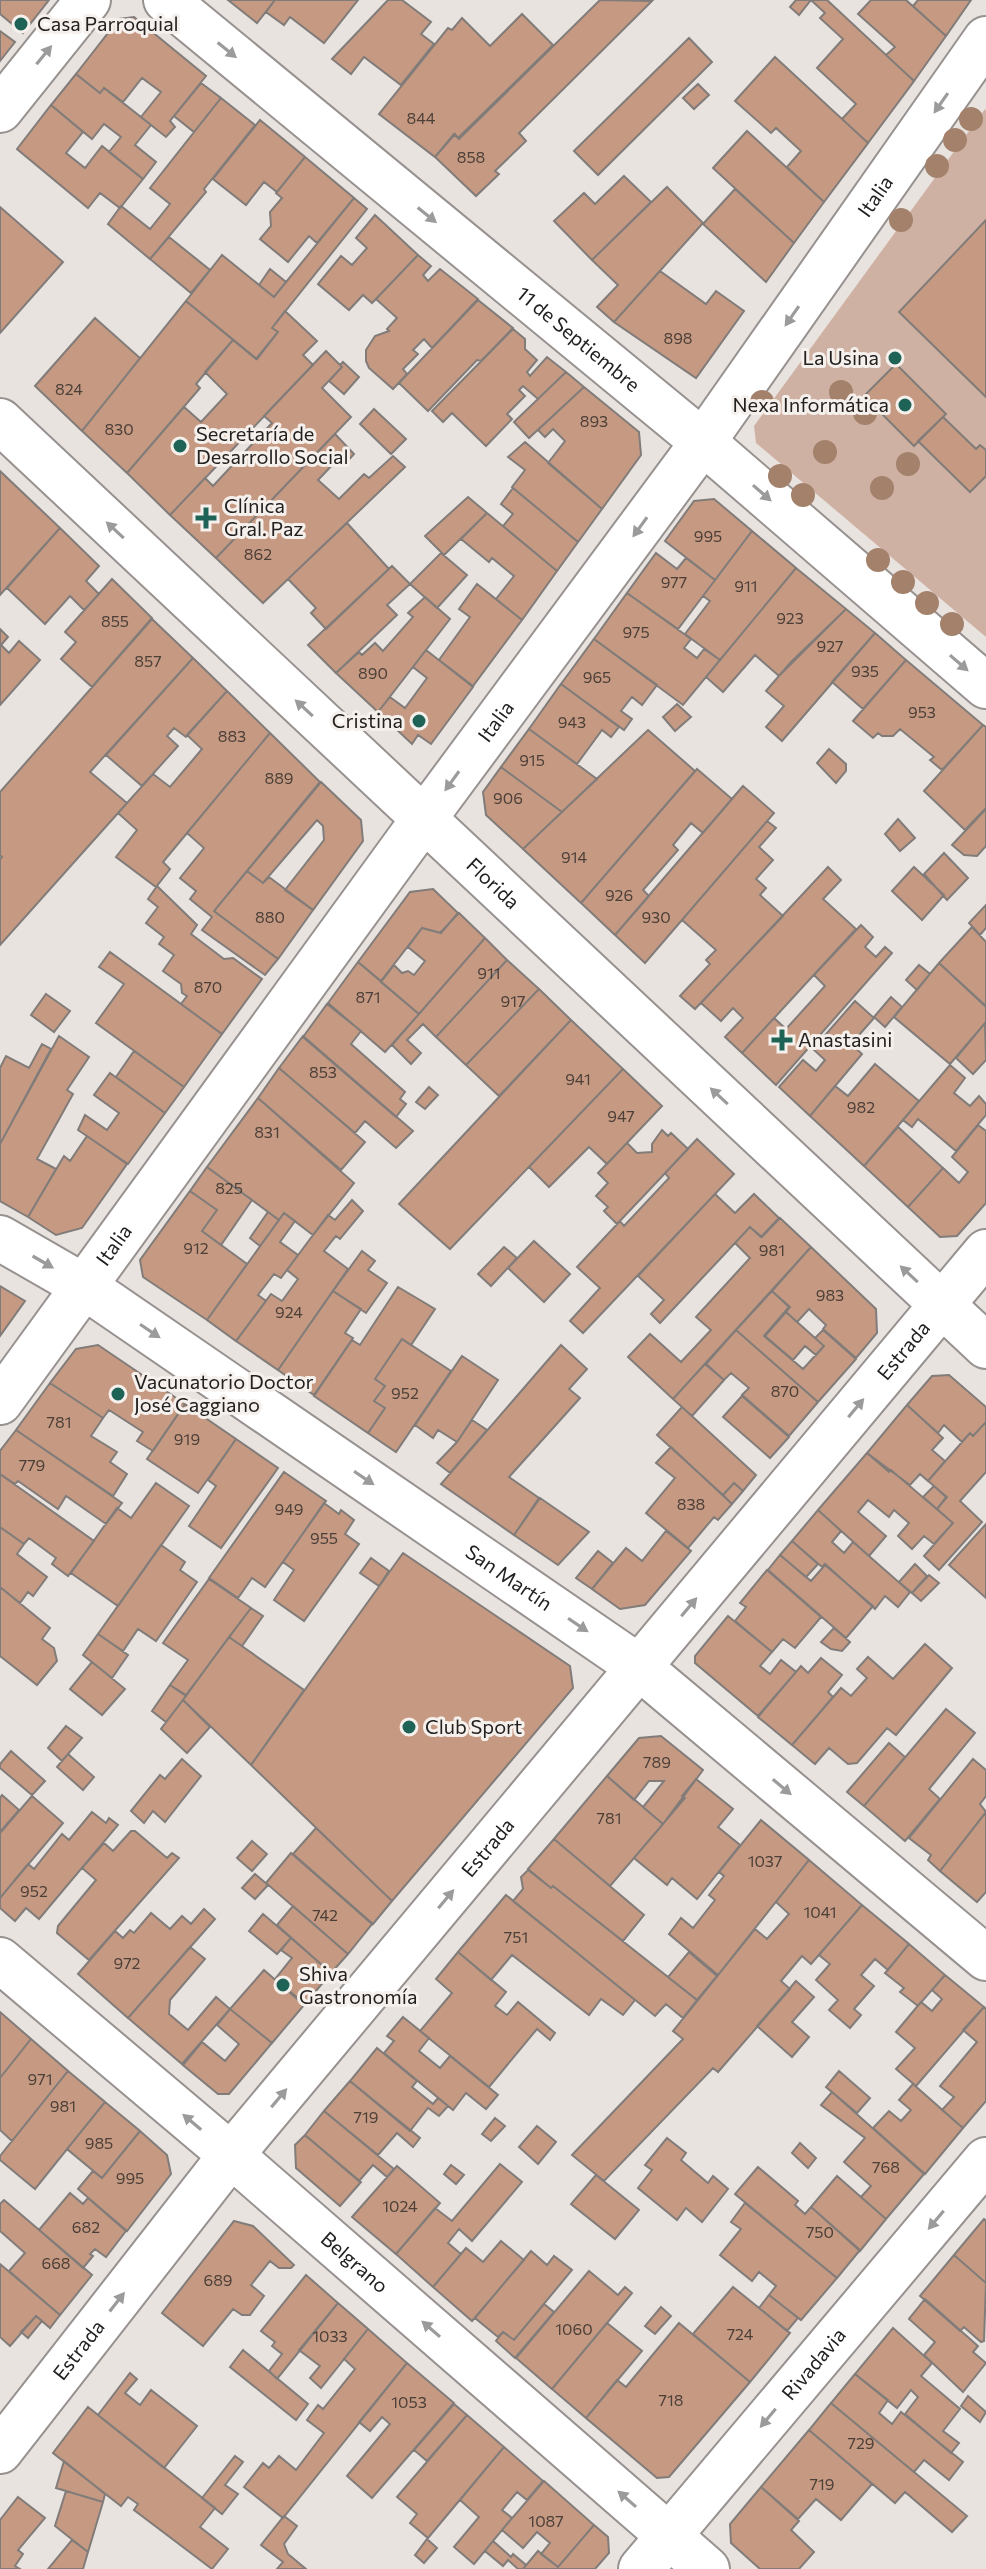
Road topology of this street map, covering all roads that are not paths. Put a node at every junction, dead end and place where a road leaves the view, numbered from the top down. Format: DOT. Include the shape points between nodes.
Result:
graph roads {
  1 [pos="88,0"];
  2 [pos="166,0"];
  3 [pos="986,39"];
  4 [pos="0,110"];
  5 [pos="0,421"];
  6 [pos="703,442"];
  7 [pos="986,686"];
  8 [pos="423,820"];
  9 [pos="0,1238"];
  10 [pos="986,1252"];
  11 [pos="85,1287"];
  12 [pos="942,1305"];
  13 [pos="986,1346"];
  14 [pos="0,1402"];
  15 [pos="639,1667"];
  16 [pos="986,1958"];
  17 [pos="0,1960"];
  18 [pos="231,2155"];
  19 [pos="986,2160"];
  20 [pos="0,2451"];
  21 [pos="669,2535"];
  22 [pos="641,2569"];
  23 [pos="707,2569"];
  4 -- 1 [label="street, one-way"];
  2 -- 6 [label="street, 11 de Septiembre, one-way"];
  3 -- 6 [label="street, Italia, one-way"];
  8 -- 5 [label="street, Florida, one-way"];
  6 -- 7 [label="street, 11 de Septiembre, one-way"];
  6 -- 8 [label="street, Italia, one-way"];
  8 -- 11 [label="street, Italia"];
  12 -- 8 [label="street, Florida, one-way"];
  9 -- 11 [label="street, San Martín, one-way"];
  10 -- 12 [label="street, Estrada"];
  11 -- 14 [label="street, Italia"];
  11 -- 15 [label="street, San Martín, one-way"];
  12 -- 13 [label="street, Florida"];
  15 -- 12 [label="street, Estrada, one-way"];
  15 -- 16 [label="street, San Martín, one-way"];
  18 -- 15 [label="street, Estrada, one-way"];
  18 -- 17 [label="street, Belgrano, one-way"];
  20 -- 18 [label="street, Estrada, one-way"];
  21 -- 18 [label="street, Belgrano, one-way"];
  19 -- 21 [label="street, Rivadavia, one-way"];
  21 -- 22 [label="street, Rivadavia"];
  21 -- 23 [label="street, Belgrano"];
}
